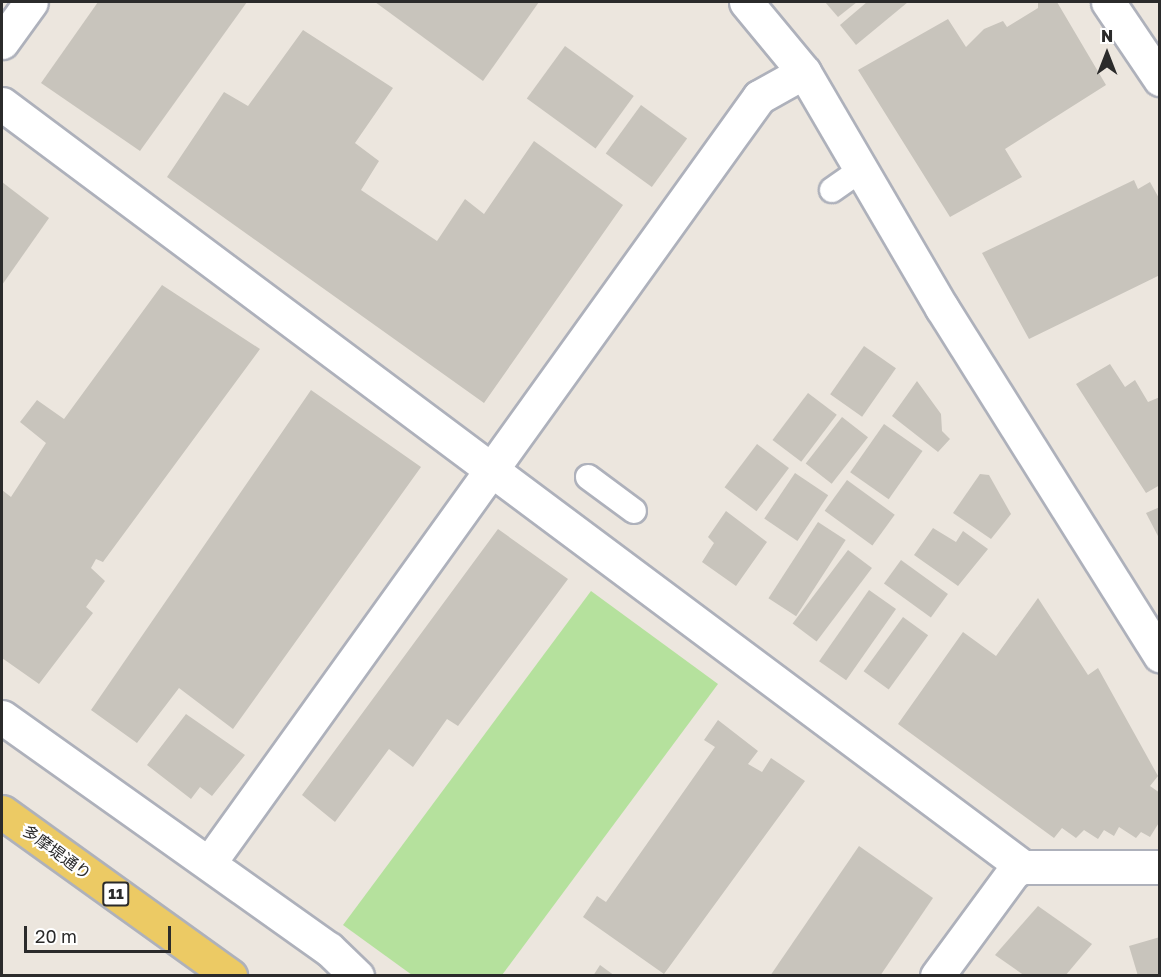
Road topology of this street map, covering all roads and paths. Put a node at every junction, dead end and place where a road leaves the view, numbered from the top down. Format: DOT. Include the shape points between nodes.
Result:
graph roads {
  1 [pos="31,2"];
  2 [pos="746,2"];
  3 [pos="1108,2"];
  4 [pos="2,42"];
  5 [pos="804,72"];
  6 [pos="1160,79"];
  7 [pos="2,104"];
  8 [pos="861,170"];
  9 [pos="832,190"];
  10 [pos="493,474"];
  11 [pos="588,477"];
  12 [pos="634,511"];
  13 [pos="1160,655"];
  14 [pos="2,717"];
  15 [pos="2,812"];
  16 [pos="209,863"];
  17 [pos="1023,867"];
  18 [pos="1160,867"];
  19 [pos="230,975"];
  20 [pos="357,975"];
  21 [pos="937,975"];
  1 -- 4 [label="street"];
  2 -- 5 [label="street"];
  3 -- 6 [label="street"];
  5 -- 8 [label="street"];
  5 -- 10 [label="street" via="759,97"];
  7 -- 10 [label="street"];
  8 -- 9 [label="lane"];
  8 -- 13 [label="street"];
  10 -- 16 [label="street"];
  10 -- 17 [label="street"];
  11 -- 12 [label="lane"];
  14 -- 16 [label="street"];
  15 -- 19 [label="main road, 多摩堤通り / 11"];
  16 -- 20 [label="street" via="336,954"];
  17 -- 18 [label="street"];
  17 -- 21 [label="street" via="1014,872"];
}
